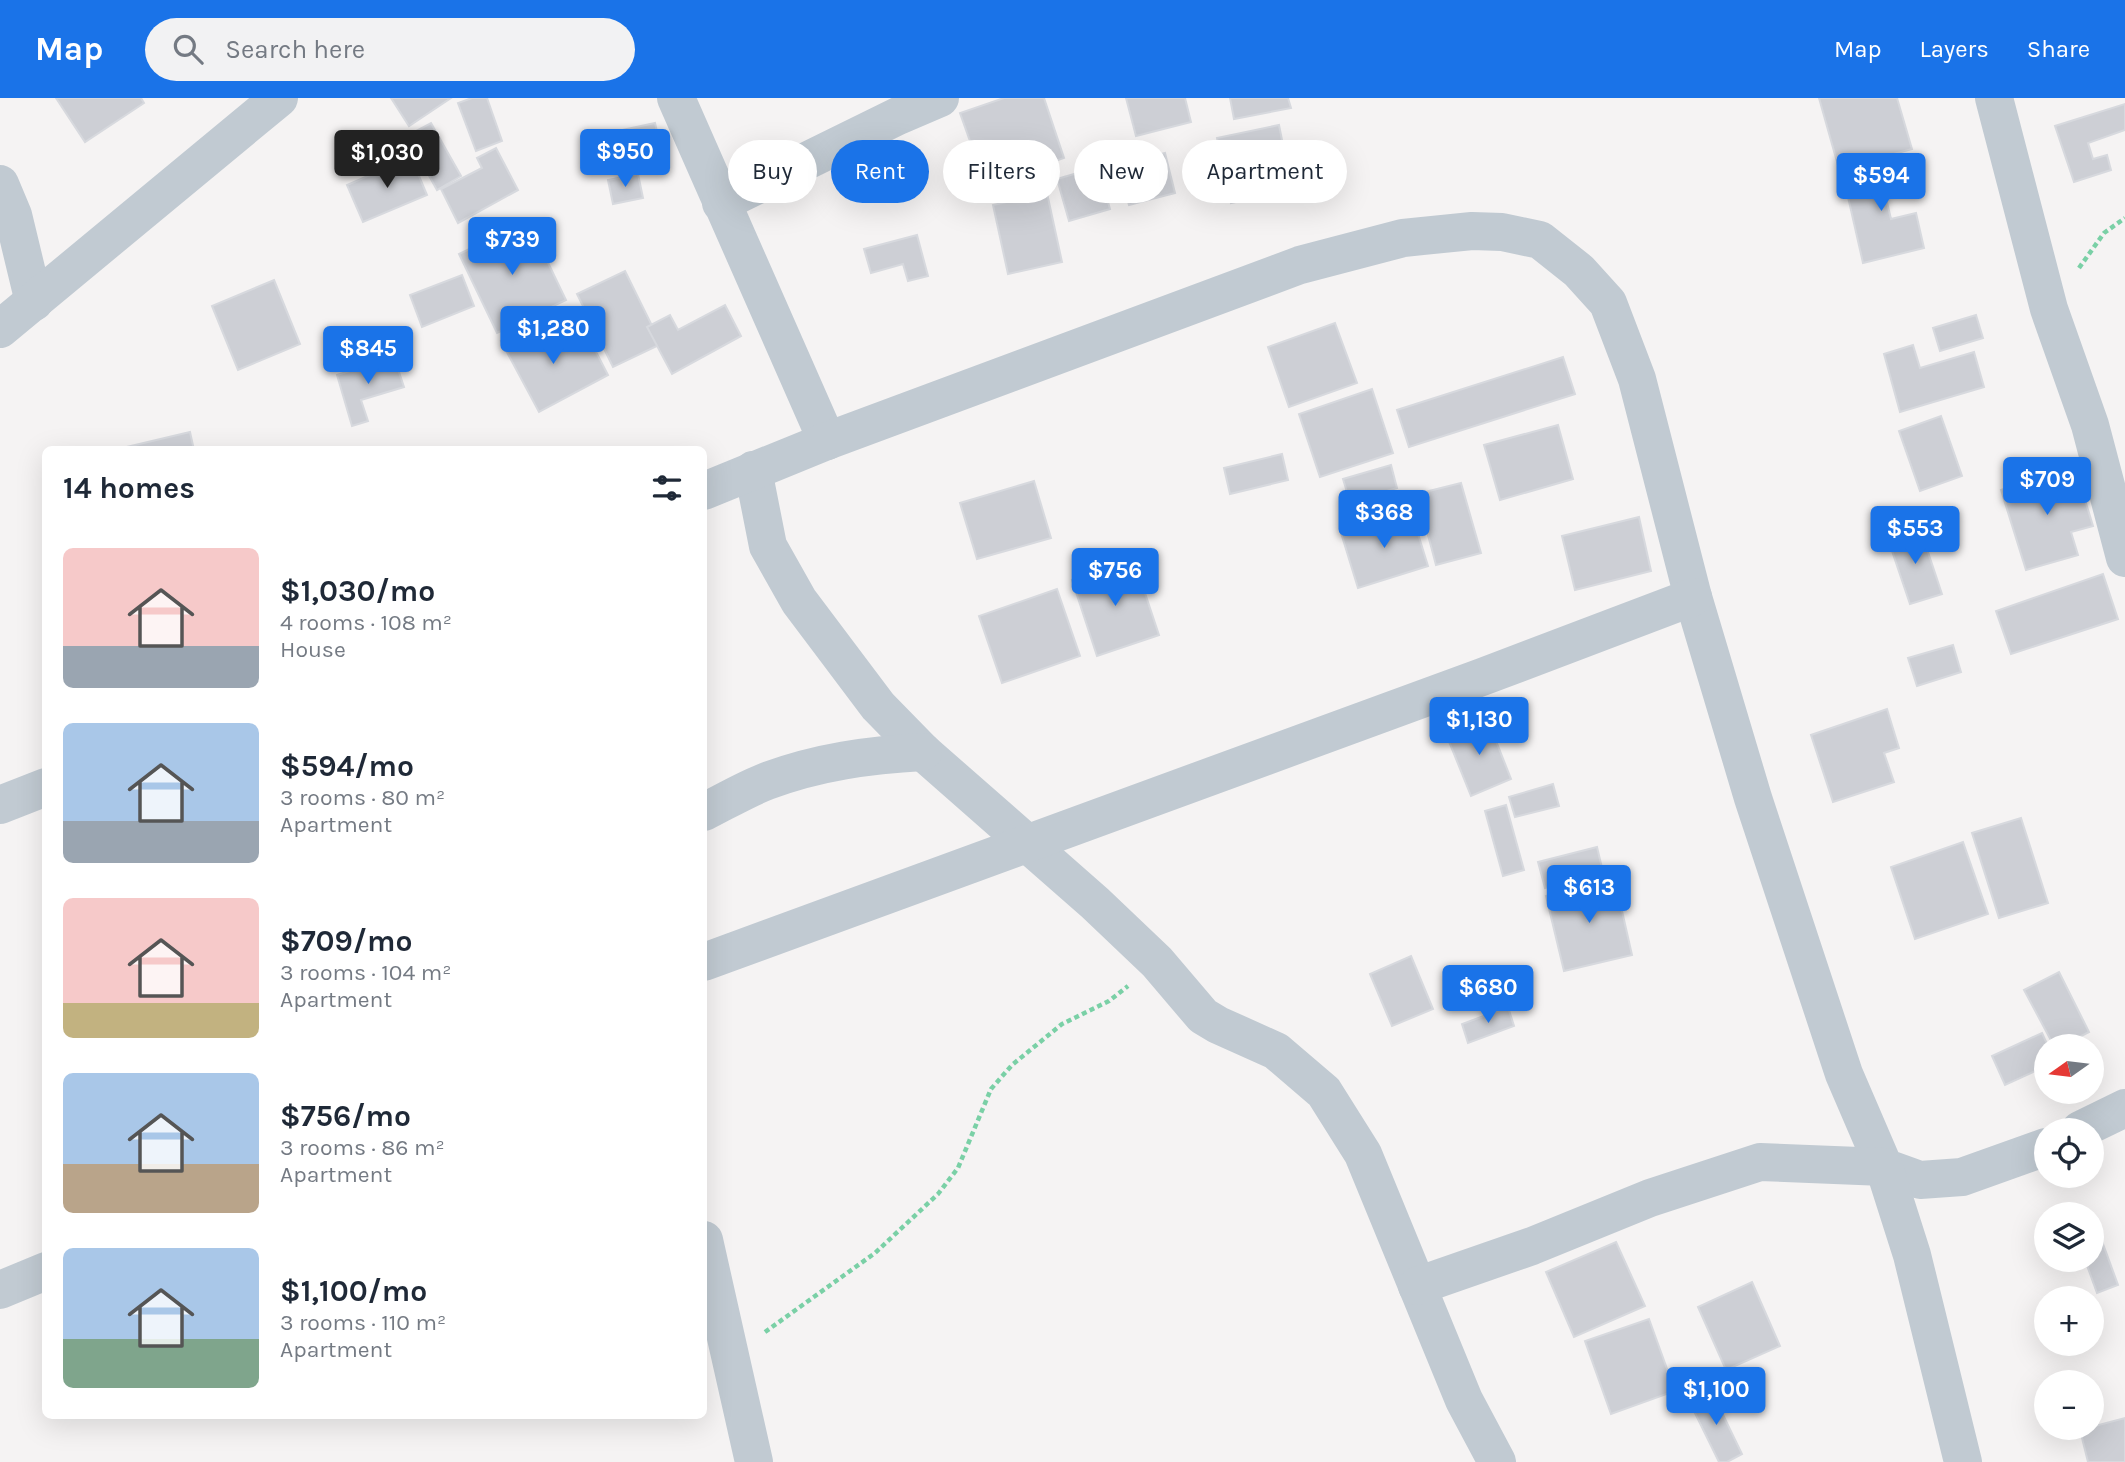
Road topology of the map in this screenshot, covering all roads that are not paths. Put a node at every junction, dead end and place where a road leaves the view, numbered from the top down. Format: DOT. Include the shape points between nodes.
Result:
graph roads {
  1 [pos="279,98"];
  2 [pos="676,98"];
  3 [pos="940,98"];
  4 [pos="1994,98"];
  5 [pos="0,184"];
  6 [pos="721,203"];
  7 [pos="34,302"];
  8 [pos="0,330"];
  9 [pos="827,441"];
  10 [pos="752,470"];
  11 [pos="707,490"];
  12 [pos="2125,558"];
  13 [pos="1693,597"];
  14 [pos="923,752"];
  15 [pos="42,789"];
  16 [pos="0,805"];
  17 [pos="707,811"];
  18 [pos="1027,844"];
  19 [pos="707,961"];
  20 [pos="2125,1108"];
  21 [pos="2104,1118"];
  22 [pos="2034,1151"];
  23 [pos="1884,1167"];
  24 [pos="707,1254"];
  25 [pos="42,1272"];
  26 [pos="1417,1286"];
  27 [pos="0,1290"];
  28 [pos="754,1462"];
  29 [pos="1497,1462"];
  30 [pos="1963,1462"];
  1 -- 7 [label="street"];
  2 -- 6 [label="street"];
  3 -- 6 [label="street"];
  4 -- 12 [label="street" via="2049,309 2090,425"];
  5 -- 7 [label="street" via="13,215"];
  6 -- 9 [label="street"];
  7 -- 8 [label="street"];
  9 -- 10 [label="street"];
  9 -- 13 [label="street" via="1300,265 1404,238 1502,232 1540,240 1608,303 1637,379"];
  10 -- 11 [label="street"];
  10 -- 14 [label="street" via="768,546 799,601 878,706"];
  13 -- 18 [label="street"];
  13 -- 23 [label="street" via="1844,1074"];
  14 -- 17 [label="street" via="814,766 765,782"];
  14 -- 18 [label="street"];
  15 -- 16 [label="street"];
  18 -- 19 [label="street"];
  18 -- 26 [label="street" via="1157,962 1203,1016 1276,1051 1324,1092 1363,1154"];
  20 -- 21 [label="street"];
  22 -- 23 [label="street" via="1962,1177 1920,1180"];
  23 -- 26 [label="street" via="1760,1162 1650,1198"];
  23 -- 30 [label="street" via="1912,1255"];
  24 -- 28 [label="street"];
  25 -- 27 [label="street"];
  26 -- 29 [label="street" via="1464,1400"];
}
